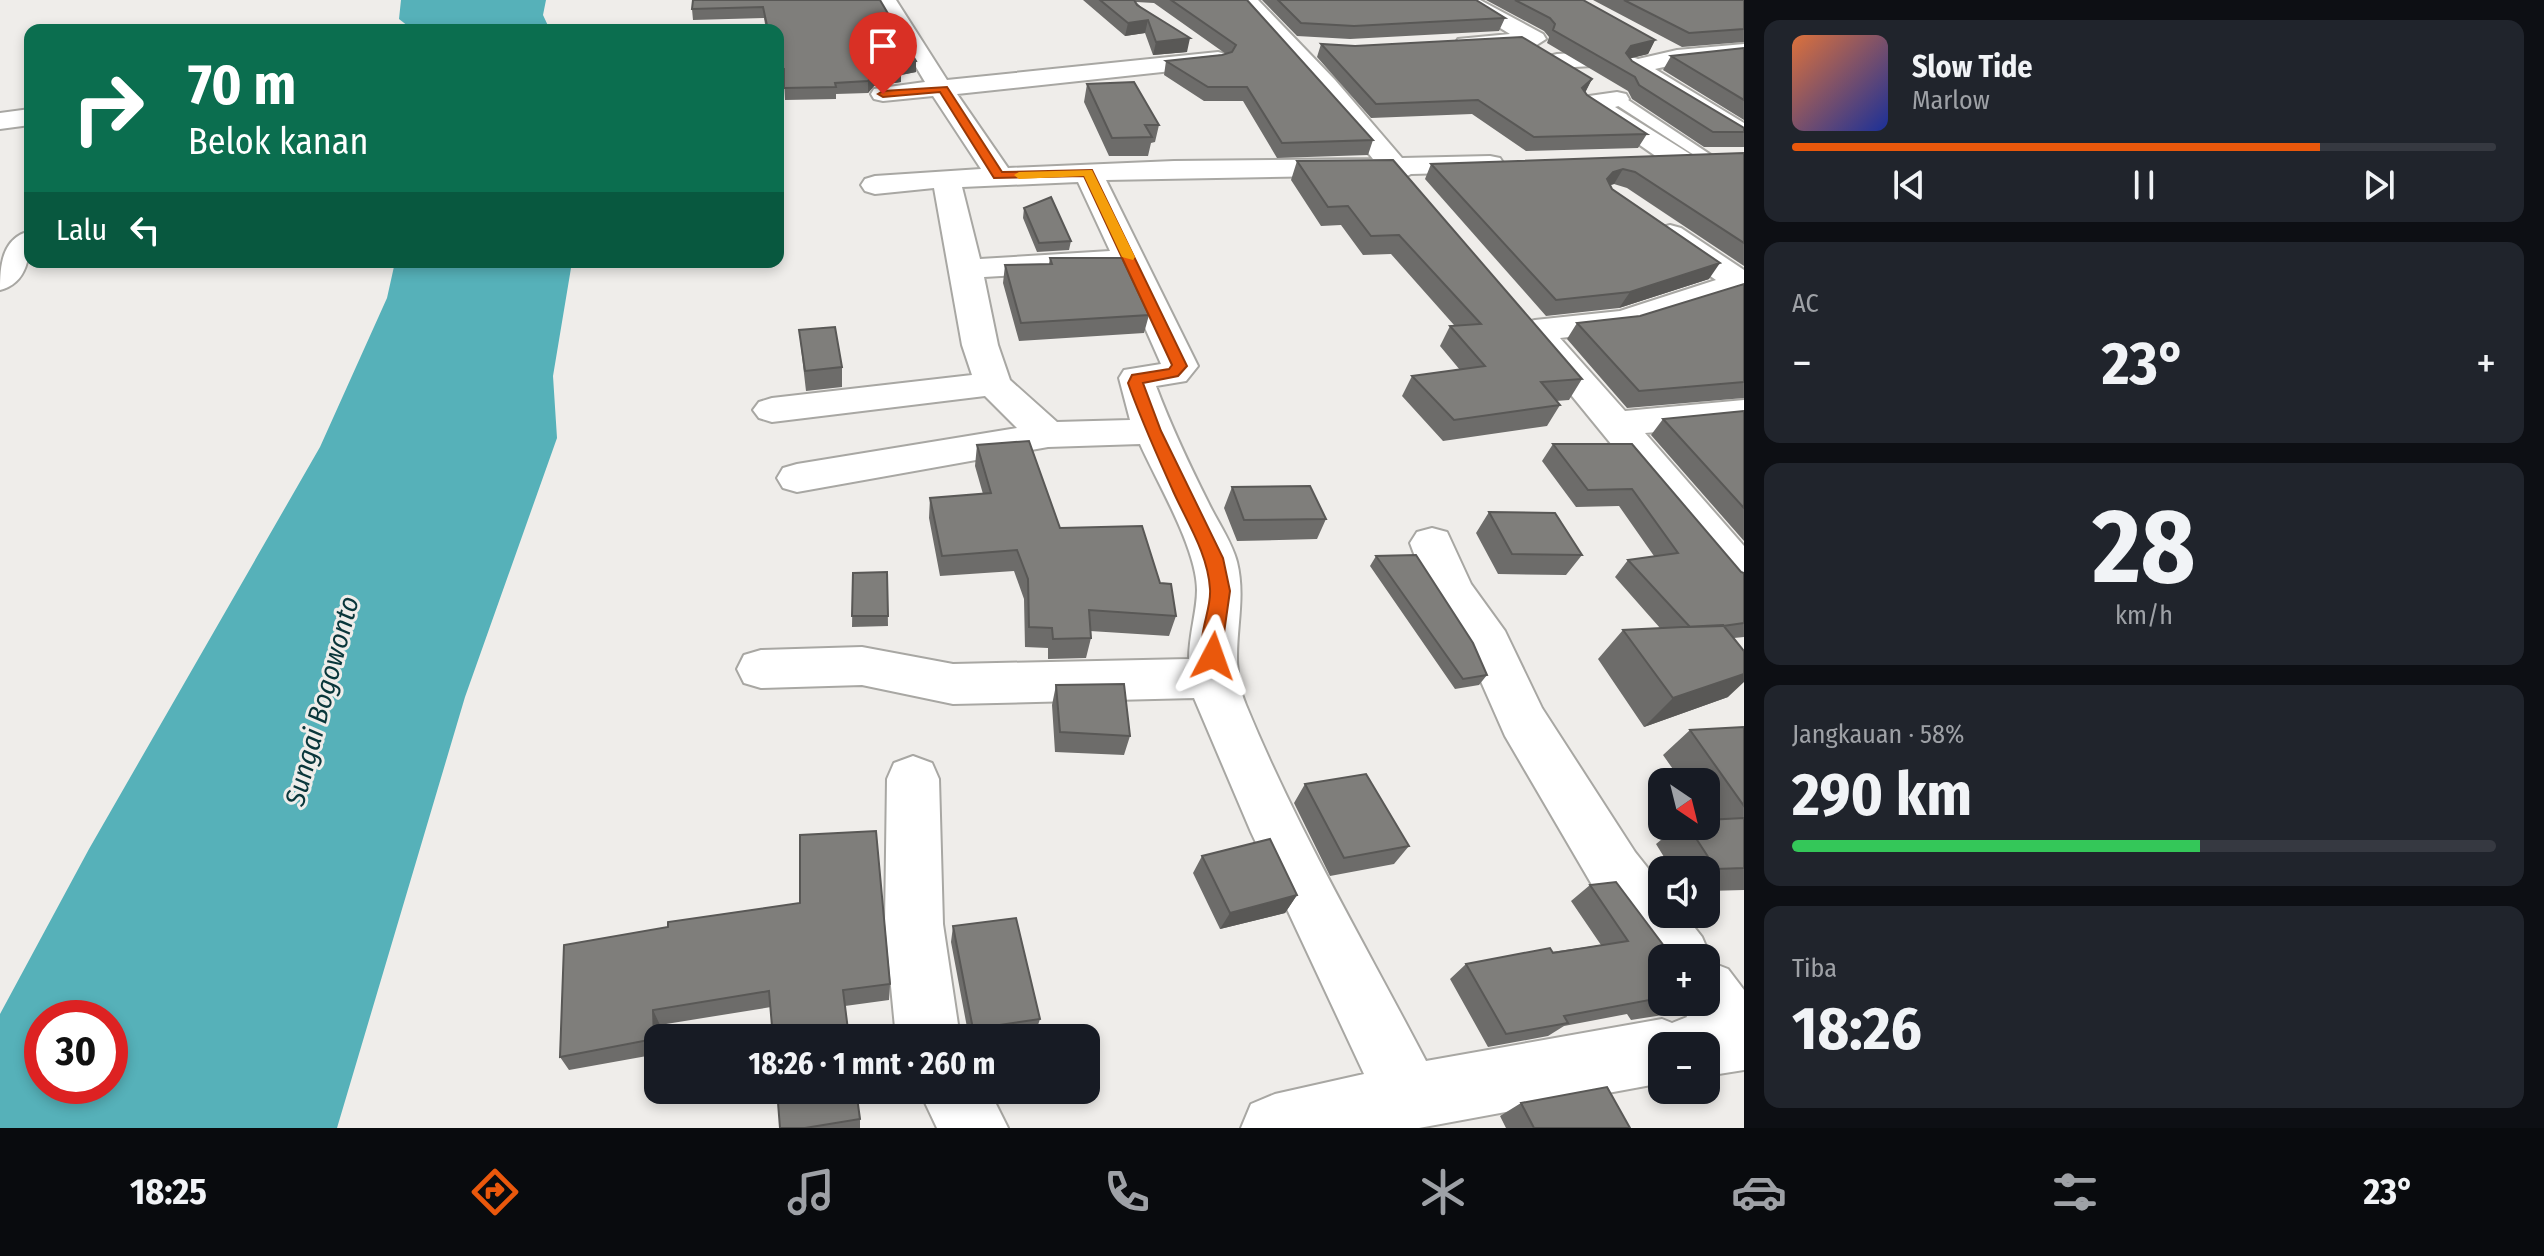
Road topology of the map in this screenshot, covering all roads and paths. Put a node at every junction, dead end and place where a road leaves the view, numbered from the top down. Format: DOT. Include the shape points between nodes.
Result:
graph roads {
  1 [pos="886,0"];
  2 [pos="1246,0"];
  3 [pos="1474,6"];
  4 [pos="1531,7"];
  5 [pos="1641,39"];
  6 [pos="1192,41"];
  7 [pos="1523,41"];
  8 [pos="1442,45"];
  9 [pos="1289,46"];
  10 [pos="1323,46"];
  11 [pos="1744,51"];
  12 [pos="1677,57"];
  13 [pos="1557,61"];
  14 [pos="1635,66"];
  15 [pos="1666,87"];
  16 [pos="943,89"];
  17 [pos="883,94"];
  18 [pos="1612,95"];
  19 [pos="24,118"];
  20 [pos="0,121"];
  21 [pos="1744,134"];
  22 [pos="1744,157"];
  23 [pos="1710,159"];
  24 [pos="1680,160"];
  25 [pos="1634,161"];
  26 [pos="1512,164"];
  27 [pos="1393,166"];
  28 [pos="1088,173"];
  29 [pos="999,176"];
  30 [pos="946,179"];
  31 [pos="875,185"];
  32 [pos="1424,201"];
  33 [pos="1650,221"];
  34 [pos="24,248"];
  35 [pos="1130,259"];
  36 [pos="965,269"];
  37 [pos="1736,272"];
  38 [pos="0,280"];
  39 [pos="993,384"];
  40 [pos="772,410"];
  41 [pos="1744,412"];
  42 [pos="1617,424"];
  43 [pos="1153,431"];
  44 [pos="1048,435"];
  45 [pos="797,478"];
  46 [pos="1432,543"];
  47 [pos="1744,575"];
  48 [pos="761,669"];
  49 [pos="1213,678"];
  50 [pos="913,779"];
  51 [pos="1670,944"];
  52 [pos="926,1024"];
  53 [pos="1648,1054"];
  54 [pos="1409,1097"];
  55 [pos="960,1104"];
  56 [pos="974,1128"];
  57 [pos="1275,1128"];
  1 -- 16 [label="street"];
  2 -- 9 [label="street"];
  3 -- 4 [label="street"];
  3 -- 7 [label="street" via="1535,39"];
  5 -- 12 [label="street"];
  6 -- 16 [label="street" via="1218,59"];
  7 -- 8 [label="street"];
  7 -- 13 [label="street"];
  9 -- 10 [label="street"];
  9 -- 27 [label="street"];
  11 -- 12 [label="street"];
  12 -- 14 [label="street"];
  13 -- 14 [label="street" via="1612,58"];
  13 -- 18 [label="street"];
  14 -- 15 [label="street"];
  15 -- 18 [label="street"];
  15 -- 21 [label="street"];
  16 -- 17 [label="street"];
  16 -- 29 [label="street"];
  18 -- 23 [label="lane"];
  18 -- 24 [label="street" via="1591,102"];
  19 -- 20 [label="street"];
  22 -- 23 [label="street"];
  23 -- 24 [label="street"];
  24 -- 25 [label="street"];
  26 -- 27 [label="street"];
  27 -- 28 [label="street"];
  27 -- 32 [label="street"];
  28 -- 29 [label="street"];
  28 -- 35 [label="street"];
  29 -- 30 [label="street"];
  30 -- 31 [label="street"];
  30 -- 36 [label="street"];
  33 -- 37 [label="street"];
  34 -- 38 [label="street"];
  35 -- 36 [label="street"];
  35 -- 43 [label="street" via="1180,366 1173,373 1137,378"];
  36 -- 39 [label="street"];
  37 -- 42 [label="street" via="1735,285 1628,320 1525,318"];
  39 -- 40 [label="street"];
  39 -- 44 [label="street"];
  41 -- 42 [label="street"];
  42 -- 47 [label="street"];
  43 -- 44 [label="street"];
  43 -- 49 [label="street" via="1214,558 1220,591 1212,634"];
  44 -- 45 [label="street"];
  46 -- 51 [label="street" via="1451,591 1488,644 1523,721 1615,871"];
  48 -- 49 [label="street" via="862,666 953,684"];
  49 -- 54 [label="street" via="1278,832"];
  50 -- 52 [label="street" via="914,924"];
  53 -- 54 [label="street"];
  54 -- 57 [label="street"];
  55 -- 56 [label="street"];
}
